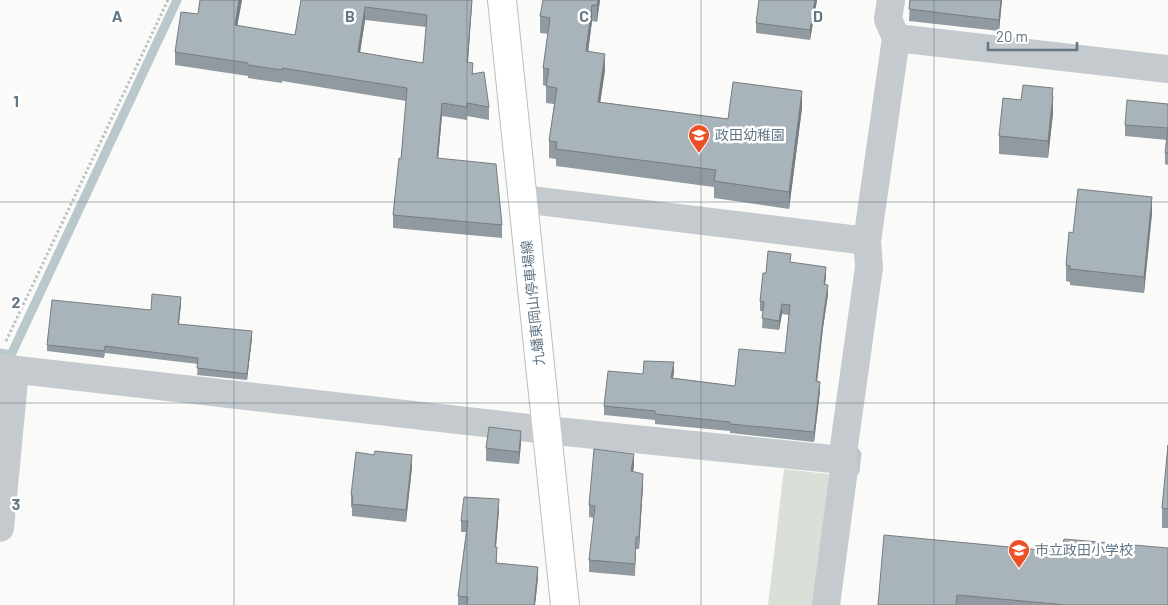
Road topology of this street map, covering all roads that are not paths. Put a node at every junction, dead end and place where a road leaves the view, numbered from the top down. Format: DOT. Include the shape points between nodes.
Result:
graph roads {
  1 [pos="502,0"];
  2 [pos="891,0"];
  3 [pos="896,38"];
  4 [pos="1168,69"];
  5 [pos="522,198"];
  6 [pos="867,241"];
  7 [pos="6,360"];
  8 [pos="546,430"];
  9 [pos="842,460"];
  10 [pos="0,528"];
  11 [pos="565,605"];
  12 [pos="826,605"];
  1 -- 5 [label="main road, 九蟠東岡山停車場線"];
  2 -- 3 [label="street" via="888,19"];
  3 -- 4 [label="street"];
  3 -- 6 [label="street"];
  5 -- 6 [label="street"];
  5 -- 8 [label="main road, 九蟠東岡山停車場線"];
  6 -- 9 [label="street" via="869,267"];
  7 -- 8 [label="street"];
  7 -- 10 [label="street"];
  8 -- 9 [label="street"];
  8 -- 11 [label="main road, 九蟠東岡山停車場線"];
  9 -- 12 [label="street" via="844,469"];
}
